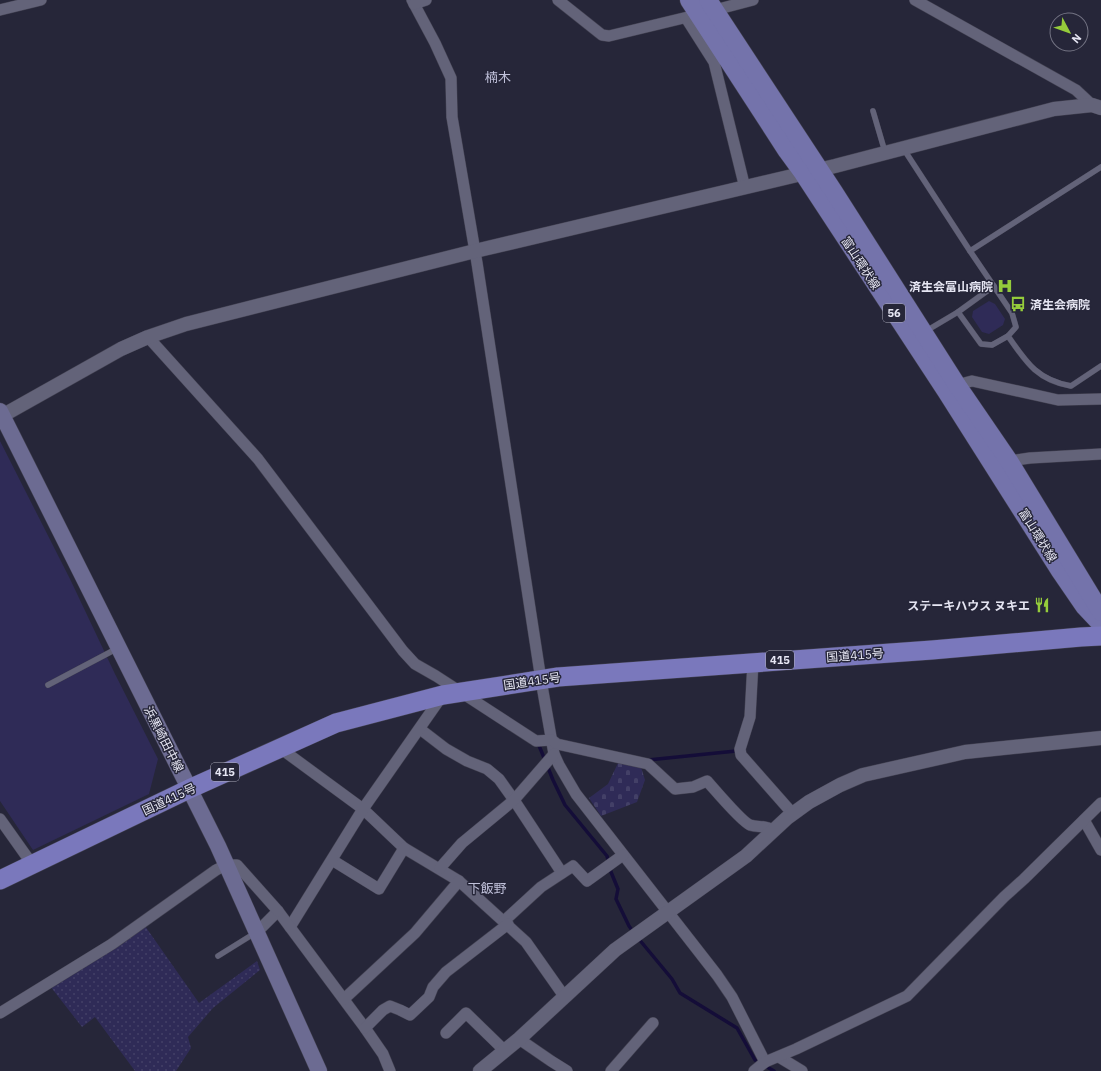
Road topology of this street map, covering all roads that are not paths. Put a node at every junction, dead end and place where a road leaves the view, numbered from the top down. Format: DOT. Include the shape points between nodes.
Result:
graph roads {
  1 [pos="41,0"];
  2 [pos="426,0"];
  3 [pos="558,0"];
  4 [pos="753,0"];
  5 [pos="915,0"];
  6 [pos="413,2"];
  7 [pos="699,8"];
  8 [pos="0,10"];
  9 [pos="1096,106"];
  10 [pos="873,111"];
  11 [pos="903,148"];
  12 [pos="886,153"];
  13 [pos="1101,167"];
  14 [pos="812,171"];
  15 [pos="745,188"];
  16 [pos="970,250"];
  17 [pos="475,251"];
  18 [pos="994,286"];
  19 [pos="958,312"];
  20 [pos="924,332"];
  21 [pos="1008,336"];
  22 [pos="148,337"];
  23 [pos="1101,366"];
  24 [pos="952,388"];
  25 [pos="1101,399"];
  26 [pos="1,414"];
  27 [pos="1101,454"];
  28 [pos="1009,461"];
  29 [pos="1101,612"];
  30 [pos="1101,624"];
  31 [pos="1101,636"];
  32 [pos="118,648"];
  33 [pos="753,662"];
  34 [pos="541,680"];
  35 [pos="48,685"];
  36 [pos="461,692"];
  37 [pos="442,695"];
  38 [pos="420,729"];
  39 [pos="1101,738"];
  40 [pos="552,740"];
  41 [pos="280,748"];
  42 [pos="554,754"];
  43 [pos="189,789"];
  44 [pos="514,800"];
  45 [pos="1101,803"];
  46 [pos="363,809"];
  47 [pos="793,814"];
  48 [pos="0,819"];
  49 [pos="1084,820"];
  50 [pos="774,830"];
  51 [pos="404,848"];
  52 [pos="1101,850"];
  53 [pos="623,855"];
  54 [pos="332,860"];
  55 [pos="32,864"];
  56 [pos="226,865"];
  57 [pos="440,868"];
  58 [pos="562,873"];
  59 [pos="0,880"];
  60 [pos="459,881"];
  61 [pos="278,912"];
  62 [pos="667,912"];
  63 [pos="506,922"];
  64 [pos="290,927"];
  65 [pos="257,932"];
  66 [pos="218,956"];
  67 [pos="564,996"];
  68 [pos="344,999"];
  69 [pos="0,1013"];
  70 [pos="653,1023"];
  71 [pos="365,1028"];
  72 [pos="446,1033"];
  73 [pos="519,1039"];
  74 [pos="505,1051"];
  75 [pos="779,1057"];
  76 [pos="765,1062"];
  77 [pos="319,1071"];
  78 [pos="390,1071"];
  79 [pos="480,1071"];
  80 [pos="567,1071"];
  81 [pos="611,1071"];
  82 [pos="754,1071"];
  83 [pos="802,1071"];
  1 -- 8 [label="street"];
  2 -- 6 [label="street"];
  3 -- 7 [label="street" via="602,35 608,36"];
  4 -- 7 [label="street"];
  5 -- 9 [label="street" via="1076,90"];
  6 -- 17 [label="street" via="450,78 452,117"];
  7 -- 14 [label="main road, 富山環状線 / 56"];
  7 -- 15 [label="street"];
  9 -- 11 [label="street" via="1054,109"];
  10 -- 12 [label="lane"];
  11 -- 12 [label="street"];
  11 -- 16 [label="lane"];
  12 -- 14 [label="street"];
  13 -- 16 [label="lane"];
  14 -- 15 [label="street"];
  14 -- 20 [label="main road, 富山環状線 / 56"];
  14 -- 24 [label="main road, 富山環状線 / 56"];
  15 -- 17 [label="street"];
  16 -- 18 [label="lane"];
  17 -- 22 [label="street" via="193,322"];
  17 -- 34 [label="street"];
  18 -- 19 [label="lane"];
  18 -- 21 [label="lane" via="1012,313 1016,327"];
  19 -- 20 [label="lane"];
  19 -- 21 [label="lane" via="981,344 992,345"];
  20 -- 24 [label="main road, 富山環状線 / 56"];
  21 -- 23 [label="lane" via="1027,363 1039,374 1062,384 1071,386"];
  22 -- 26 [label="street"];
  22 -- 36 [label="street" via="262,464 403,651 415,664"];
  24 -- 25 [label="street" via="972,381 1058,400"];
  24 -- 28 [label="main road, 富山環状線 / 56"];
  24 -- 30 [label="main road, 富山環状線 / 56" via="1064,576 1084,606"];
  26 -- 32 [label="main road, 浜黒崎田中線"];
  27 -- 28 [label="street"];
  28 -- 29 [label="main road, 富山環状線 / 56"];
  31 -- 33 [label="highway, 国道415号 / 415"];
  32 -- 35 [label="lane"];
  32 -- 43 [label="main road, 浜黒崎田中線"];
  33 -- 34 [label="highway, 国道415号 / 415"];
  33 -- 47 [label="street" via="750,718 740,749 741,755"];
  34 -- 36 [label="highway, 国道415号 / 415"];
  34 -- 40 [label="street"];
  36 -- 37 [label="highway, 国道415号 / 415"];
  36 -- 40 [label="street" via="536,741"];
  37 -- 38 [label="street"];
  37 -- 41 [label="highway, 国道415号 / 415" via="336,723"];
  38 -- 44 [label="street" via="446,749 499,779"];
  38 -- 46 [label="street"];
  39 -- 47 [label="street" via="965,752 863,775 834,788"];
  40 -- 42 [label="street"];
  40 -- 50 [label="street" via="557,744 648,764 675,789 707,782 749,825 768,826"];
  41 -- 43 [label="highway, 国道415号 / 415"];
  41 -- 46 [label="street"];
  42 -- 44 [label="street"];
  42 -- 53 [label="street" via="576,794"];
  43 -- 55 [label="highway, 国道415号 / 415"];
  43 -- 56 [label="main road, 浜黒崎田中線"];
  44 -- 57 [label="street" via="462,843"];
  44 -- 58 [label="street"];
  45 -- 49 [label="street"];
  46 -- 51 [label="street"];
  46 -- 54 [label="street"];
  47 -- 50 [label="street"];
  48 -- 55 [label="street"];
  49 -- 52 [label="street"];
  49 -- 75 [label="street" via="907,996"];
  50 -- 62 [label="street" via="746,856"];
  51 -- 54 [label="street" via="379,889"];
  51 -- 57 [label="street"];
  53 -- 58 [label="street" via="587,881 573,866"];
  53 -- 62 [label="street"];
  54 -- 64 [label="street"];
  55 -- 59 [label="highway, 国道415号 / 415"];
  56 -- 61 [label="street" via="237,865"];
  56 -- 65 [label="main road, 浜黒崎田中線"];
  56 -- 69 [label="street" via="112,944"];
  57 -- 60 [label="street"];
  58 -- 63 [label="street" via="541,887"];
  60 -- 63 [label="street"];
  60 -- 68 [label="street" via="415,933"];
  61 -- 64 [label="street"];
  61 -- 65 [label="street"];
  62 -- 67 [label="street" via="615,950"];
  62 -- 76 [label="street" via="732,997"];
  63 -- 67 [label="street" via="526,942"];
  63 -- 71 [label="street" via="446,972 433,987 429,997 410,1015 390,1006"];
  64 -- 68 [label="street"];
  65 -- 66 [label="lane"];
  65 -- 77 [label="main road, 浜黒崎田中線"];
  67 -- 73 [label="street"];
  68 -- 71 [label="street"];
  70 -- 81 [label="street"];
  71 -- 78 [label="street"];
  72 -- 74 [label="street" via="466,1013"];
  73 -- 74 [label="street"];
  73 -- 80 [label="street"];
  74 -- 79 [label="street"];
  75 -- 76 [label="street"];
  75 -- 83 [label="street"];
  76 -- 82 [label="street"];
}
